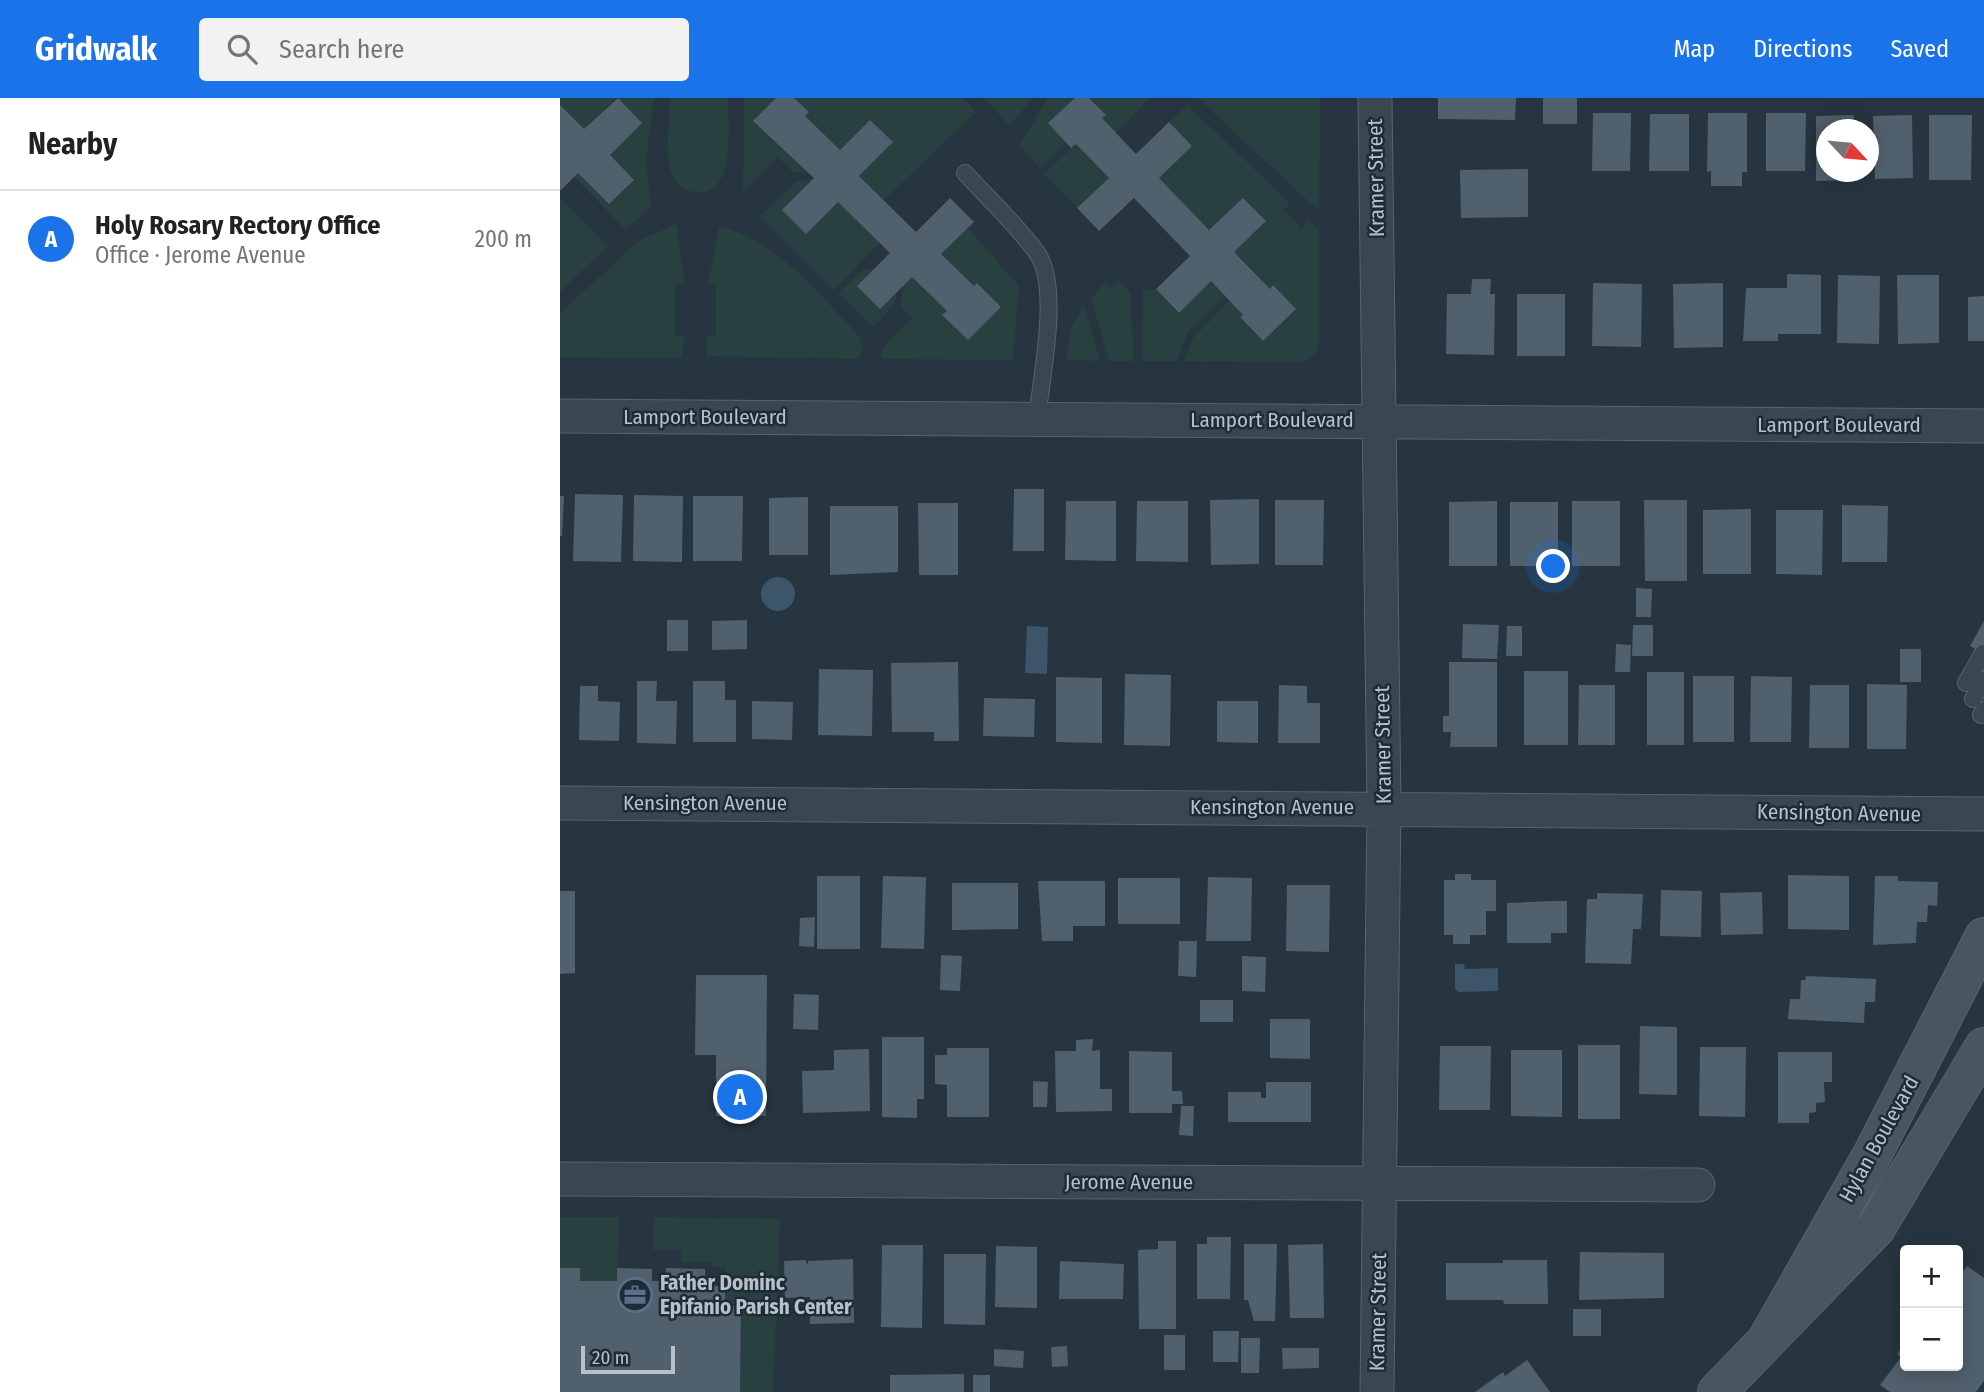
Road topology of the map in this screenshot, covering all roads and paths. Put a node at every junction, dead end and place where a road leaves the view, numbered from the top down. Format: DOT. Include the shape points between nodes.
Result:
graph roads {
  1 [pos="1375,98"];
  2 [pos="965,173"];
  3 [pos="560,416"];
  4 [pos="1037,419"];
  5 [pos="1379,421"];
  6 [pos="1984,426"];
  7 [pos="1983,653"];
  8 [pos="1984,680"];
  9 [pos="1976,702"];
  10 [pos="560,803"];
  11 [pos="1384,808"];
  12 [pos="1984,814"];
  13 [pos="1984,937"];
  14 [pos="1984,1046"];
  15 [pos="560,1179"];
  16 [pos="1380,1184"];
  17 [pos="1698,1185"];
  18 [pos="1768,1338"];
  19 [pos="1377,1392"];
  20 [pos="1717,1392"];
  1 -- 5 [label="street, Kramer Street"];
  2 -- 4 [label="lane" via="1039,255 1047,279"];
  3 -- 4 [label="street, Lamport Boulevard"];
  4 -- 5 [label="street, Lamport Boulevard"];
  5 -- 6 [label="street, Lamport Boulevard"];
  5 -- 11 [label="street, Kramer Street"];
  7 -- 9 [label="lane"];
  8 -- 9 [label="lane"];
  10 -- 11 [label="street, Kensington Avenue"];
  11 -- 12 [label="street, Kensington Avenue"];
  11 -- 16 [label="street, Kramer Street"];
  13 -- 18 [label="street, Hylan Boulevard" via="1878,1144"];
  14 -- 18 [label="street, Hylan Boulevard" via="1876,1228"];
  15 -- 16 [label="street, Jerome Avenue"];
  16 -- 17 [label="street, Jerome Avenue"];
  16 -- 19 [label="street, Kramer Street"];
  18 -- 20 [label="street, Hylan Boulevard"];
}
